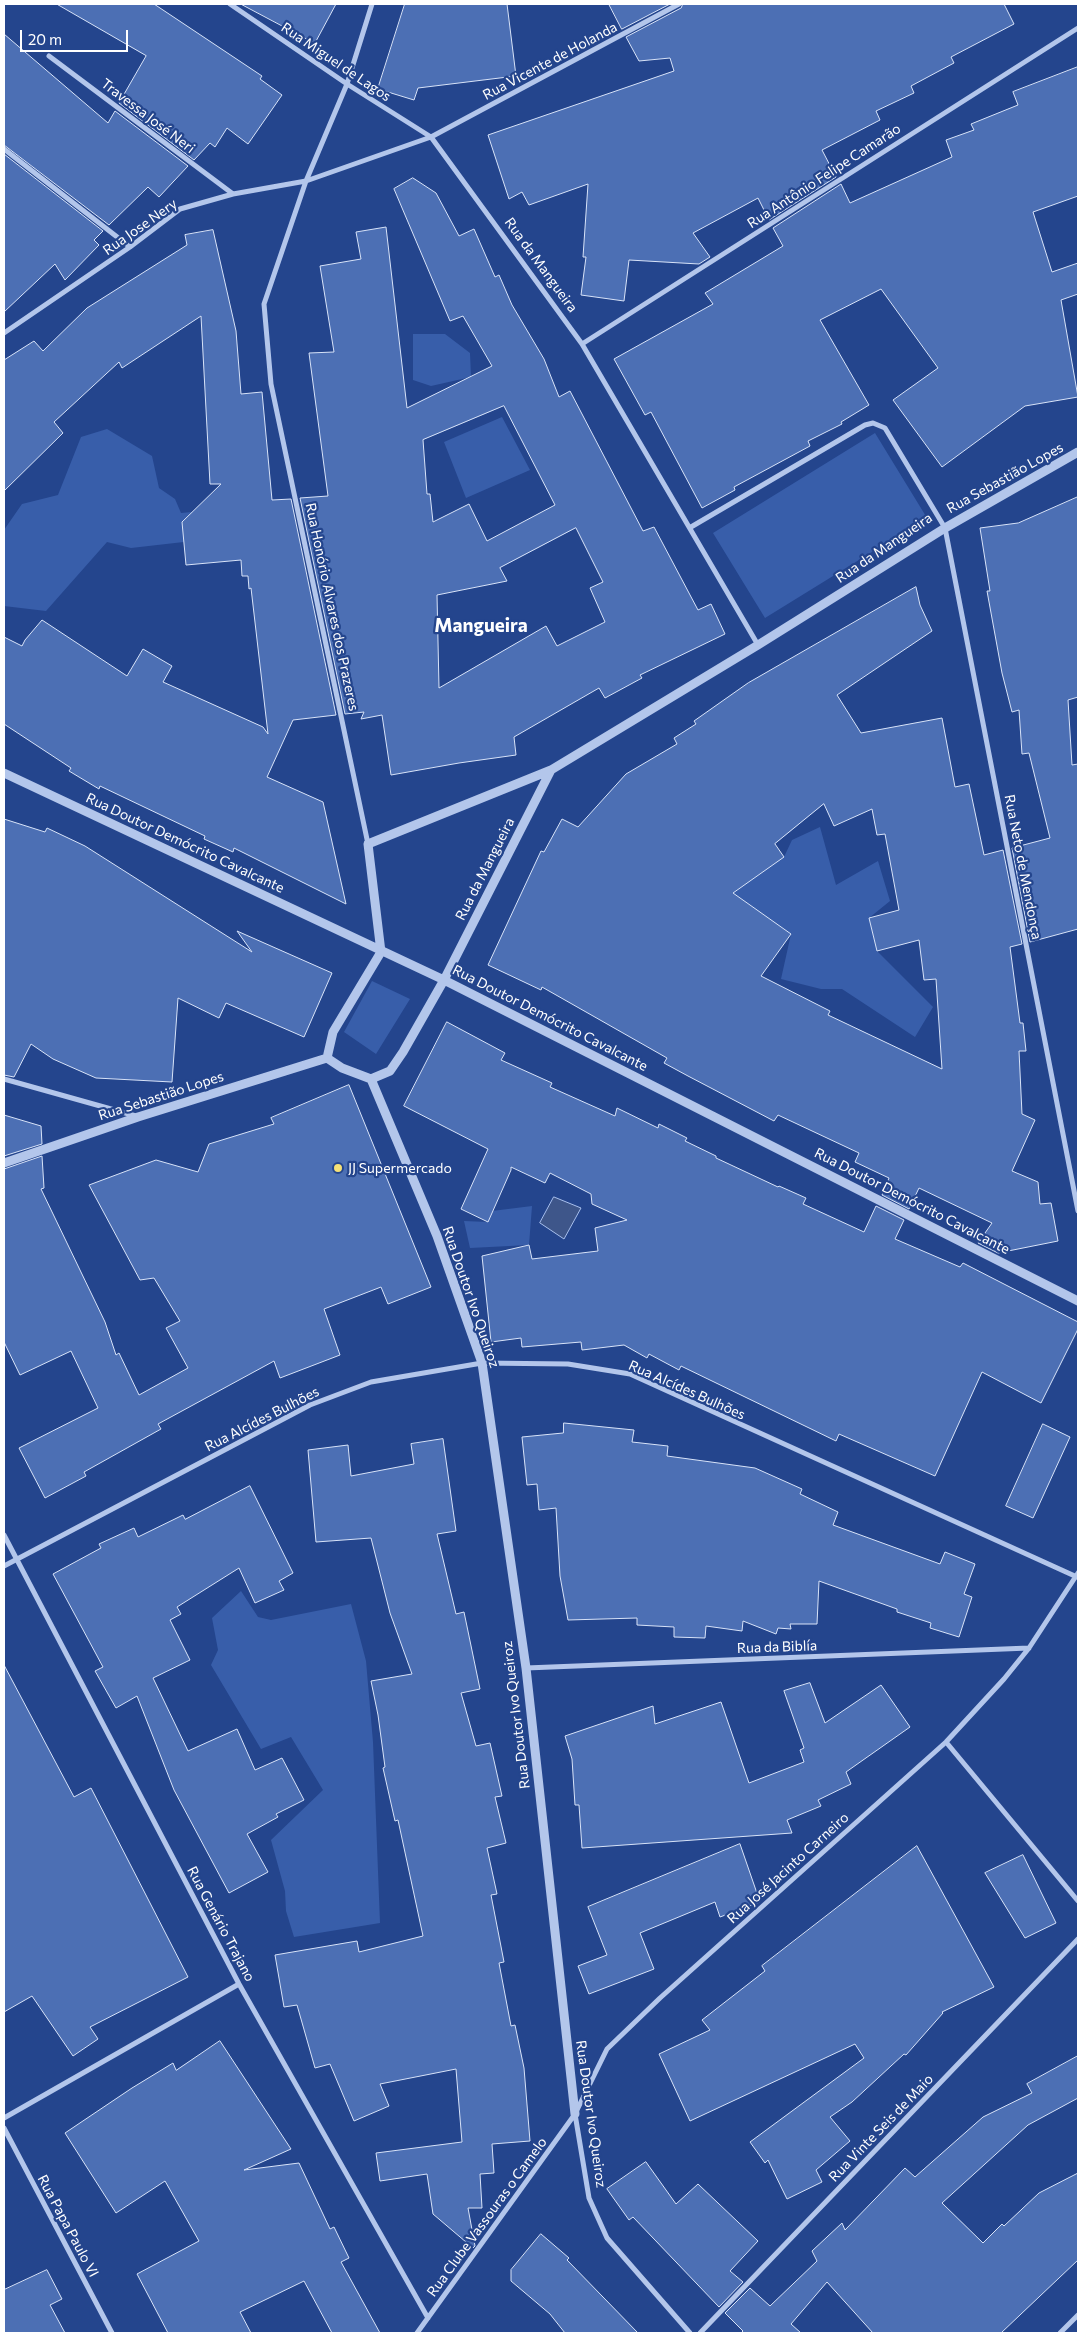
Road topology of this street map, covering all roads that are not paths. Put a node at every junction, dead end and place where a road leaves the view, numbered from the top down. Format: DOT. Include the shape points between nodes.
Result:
graph roads {
  1 [pos="230,4"];
  2 [pos="372,4"];
  3 [pos="679,4"];
  4 [pos="1078,28"];
  5 [pos="49,56"];
  6 [pos="347,84"];
  7 [pos="431,138"];
  8 [pos="4,149"];
  9 [pos="306,182"];
  10 [pos="233,194"];
  11 [pos="130,247"];
  12 [pos="4,333"];
  13 [pos="582,344"];
  14 [pos="1078,452"];
  15 [pos="691,527"];
  16 [pos="945,528"];
  17 [pos="758,645"];
  18 [pos="551,770"];
  19 [pos="4,773"];
  20 [pos="368,844"];
  21 [pos="381,952"];
  22 [pos="444,980"];
  23 [pos="327,1058"];
  24 [pos="4,1079"];
  25 [pos="371,1079"];
  26 [pos="138,1117"];
  27 [pos="4,1163"];
  28 [pos="1078,1211"];
  29 [pos="1078,1301"];
  30 [pos="482,1363"];
  31 [pos="4,1535"];
  32 [pos="17,1560"];
  33 [pos="4,1566"];
  34 [pos="1077,1575"];
  35 [pos="1029,1648"];
  36 [pos="526,1668"];
  37 [pos="946,1742"];
  38 [pos="1078,1901"];
  39 [pos="1078,1939"];
  40 [pos="239,1984"];
  41 [pos="575,2114"];
  42 [pos="4,2118"];
  43 [pos="4,2128"];
  44 [pos="1078,2315"];
  45 [pos="428,2318"];
  46 [pos="112,2333"];
  47 [pos="417,2333"];
  48 [pos="690,2333"];
  49 [pos="700,2333"];
  50 [pos="1060,2333"];
  1 -- 6 [label="street, Rua Miguel de Lagos"];
  2 -- 6 [label="street, Rua Honório Alvares dos Prazeres"];
  3 -- 7 [label="street, Rua Vicente de Holanda"];
  4 -- 13 [label="street, Rua Antônio Felipe Camarão"];
  5 -- 10 [label="street, Travessa José Neri"];
  6 -- 7 [label="street, Rua Miguel de Lagos"];
  6 -- 9 [label="street, Rua Honório Alvares dos Prazeres"];
  7 -- 9 [label="street"];
  7 -- 13 [label="street, Rua da Mangueira"];
  8 -- 11 [label="street"];
  9 -- 10 [label="street, Rua Jose Nery"];
  9 -- 20 [label="street, Rua Honório Alvares dos Prazeres" via="264,304 271,384"];
  10 -- 11 [label="street, Rua Jose Nery" via="180,210"];
  11 -- 12 [label="street, Rua Jose Nery"];
  13 -- 15 [label="street, Rua da Mangueira"];
  14 -- 16 [label="street, Rua Sebastião Lopes"];
  15 -- 16 [label="street, Rua da Mangueira" via="873,423 885,428"];
  15 -- 17 [label="street, Rua da Mangueira"];
  16 -- 17 [label="street, Rua da Mangueira"];
  16 -- 28 [label="street, Rua Neto de Mendonça"];
  17 -- 18 [label="street, Rua da Mangueira"];
  18 -- 20 [label="street, Rua da Mangueira"];
  18 -- 22 [label="street, Rua da Mangueira"];
  19 -- 21 [label="street, Rua Doutor Demócrito Cavalcante"];
  20 -- 21 [label="street, Rua Honório Alvares dos Prazeres"];
  21 -- 22 [label="street, Rua Doutor Demócrito Cavalcante"];
  21 -- 23 [label="street" via="333,1032"];
  22 -- 25 [label="street, Rua da Mangueira" via="390,1071"];
  22 -- 29 [label="street, Rua Doutor Demócrito Cavalcante"];
  23 -- 25 [label="street" via="342,1068"];
  23 -- 26 [label="street, Rua Sebastião Lopes"];
  24 -- 26 [label="street"];
  25 -- 30 [label="street, Rua Doutor Ivo Queiroz" via="437,1236"];
  26 -- 27 [label="street, Rua Sebastião Lopes"];
  30 -- 32 [label="street, Rua Alcídes Bulhões" via="371,1382 310,1404"];
  30 -- 34 [label="street, Rua Alcídes Bulhões" via="568,1364 630,1374"];
  30 -- 36 [label="street, Rua Doutor Ivo Queiroz"];
  31 -- 32 [label="street, Rua Genário Trajano"];
  32 -- 33 [label="street, Rua Alcídes Bulhões"];
  32 -- 40 [label="street, Rua Genário Trajano"];
  34 -- 35 [label="street, Rua José Jacinto Carneiro"];
  35 -- 36 [label="street, Rua da Biblía"];
  35 -- 37 [label="street, Rua José Jacinto Carneiro"];
  36 -- 41 [label="street, Rua Doutor Ivo Queiroz"];
  37 -- 38 [label="street"];
  37 -- 41 [label="street, Rua José Jacinto Carneiro" via="607,2049"];
  39 -- 49 [label="street, Rua Vinte Seis de Maio"];
  40 -- 42 [label="street"];
  40 -- 45 [label="street, Rua Genário Trajano"];
  41 -- 45 [label="street, Rua Clube Vassouras o Camelo"];
  41 -- 48 [label="street, Rua Doutor Ivo Queiroz" via="589,2198 607,2238"];
  43 -- 46 [label="street, Rua Papa Paulo VI"];
  44 -- 50 [label="street"];
  45 -- 47 [label="street, Rua Clube Vassouras o Camelo"];
}
